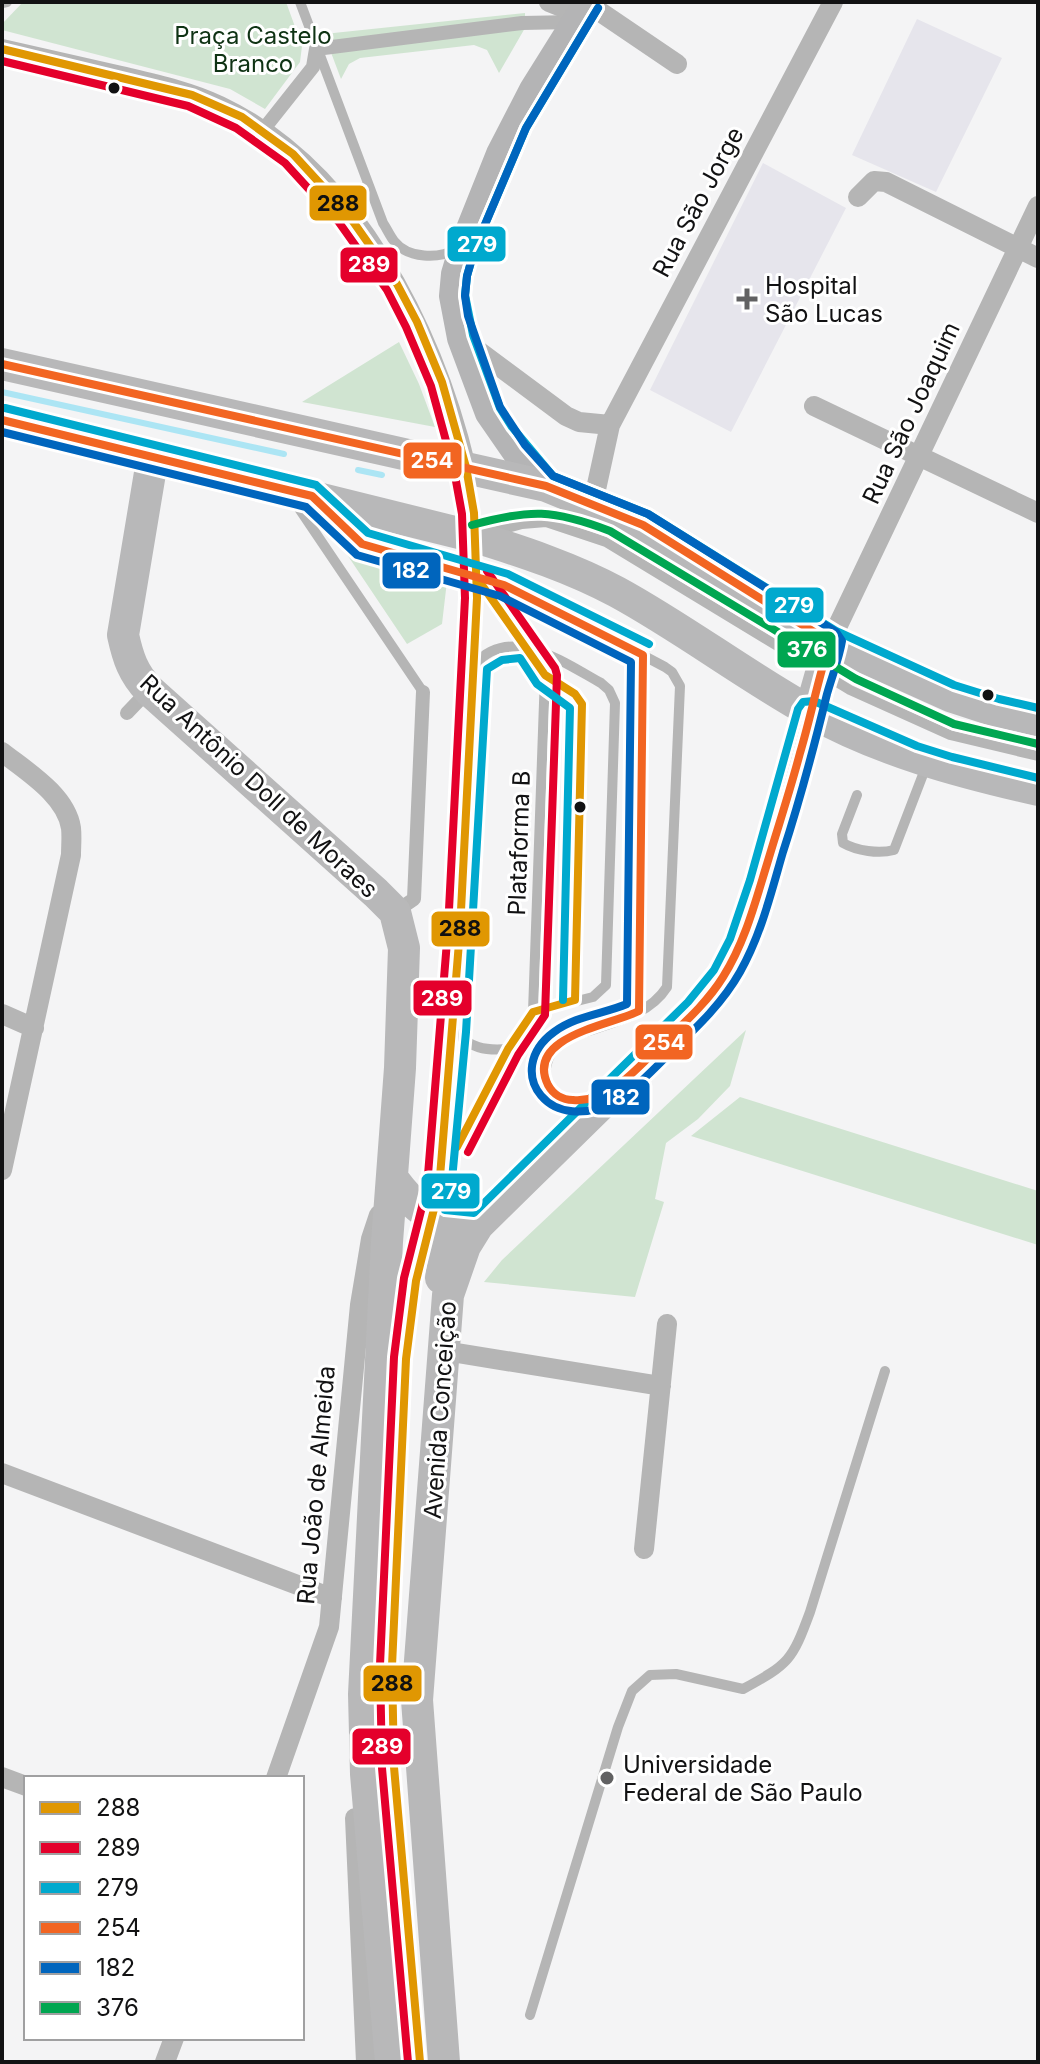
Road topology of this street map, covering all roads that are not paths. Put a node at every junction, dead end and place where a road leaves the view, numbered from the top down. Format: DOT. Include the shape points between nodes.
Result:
graph roads {
  1 [pos="300,2"];
  2 [pos="549,2"];
  3 [pos="833,2"];
  4 [pos="582,10"];
  5 [pos="2,49"];
  6 [pos="316,49"];
  7 [pos="677,64"];
  8 [pos="263,130"];
  9 [pos="858,197"];
  10 [pos="1038,206"];
  11 [pos="464,244"];
  12 [pos="1018,248"];
  13 [pos="1038,258"];
  14 [pos="461,338"];
  15 [pos="2,364"];
  16 [pos="814,406"];
  17 [pos="2,420"];
  18 [pos="610,425"];
  19 [pos="153,455"];
  20 [pos="919,455"];
  21 [pos="466,467"];
  22 [pos="546,486"];
  23 [pos="299,492"];
  24 [pos="593,503"];
  25 [pos="1038,513"];
  26 [pos="475,537"];
  27 [pos="477,578"];
  28 [pos="830,642"];
  29 [pos="527,646"];
  30 [pos="643,655"];
  31 [pos="475,664"];
  32 [pos="820,672"];
  33 [pos="545,675"];
  34 [pos="423,692"];
  35 [pos="810,712"];
  36 [pos="1038,720"];
  37 [pos="2,752"];
  38 [pos="1038,756"];
  39 [pos="927,762"];
  40 [pos="1038,790"];
  41 [pos="857,795"];
  42 [pos="395,912"];
  43 [pos="575,1000"];
  44 [pos="639,1011"];
  45 [pos="533,1012"];
  46 [pos="2,1014"];
  47 [pos="34,1028"];
  48 [pos="454,1031"];
  49 [pos="508,1049"];
  50 [pos="622,1084"];
  51 [pos="2,1170"];
  52 [pos="392,1186"];
  53 [pos="437,1209"];
  54 [pos="478,1225"];
  55 [pos="667,1324"];
  56 [pos="445,1351"];
  57 [pos="885,1371"];
  58 [pos="661,1386"];
  59 [pos="2,1473"];
  60 [pos="644,1549"];
  61 [pos="332,1598"];
  62 [pos="367,1604"];
  63 [pos="277,1776"];
  64 [pos="2,1777"];
  65 [pos="24,1785"];
  66 [pos="530,2015"];
  67 [pos="173,2040"];
  68 [pos="165,2062"];
  69 [pos="366,2062"];
  70 [pos="391,2062"];
  71 [pos="420,2062"];
  72 [pos="444,2062"];
  1 -- 6 [label="lane"];
  2 -- 4 [label="street"];
  3 -- 18 [label="street, Rua São Jorge"];
  4 -- 6 [label="street" via="522,23"];
  4 -- 7 [label="street"];
  4 -- 11 [label="main road" via="515,122"];
  5 -- 8 [label="street" via="192,95"];
  6 -- 8 [label="street" via="313,67"];
  6 -- 11 [label="lane" via="383,223 396,244 424,256 443,255"];
  8 -- 21 [label="street" via="339,204 397,284 442,382"];
  9 -- 12 [label="street" via="874,181 886,182"];
  10 -- 12 [label="street, Rua São Joaquim"];
  11 -- 14 [label="main road" via="453,296"];
  12 -- 13 [label="street"];
  12 -- 20 [label="street, Rua São Joaquim"];
  14 -- 18 [label="street" via="566,416"];
  14 -- 22 [label="main road" via="489,413"];
  15 -- 21 [label="main road"];
  16 -- 20 [label="street"];
  17 -- 19 [label="main road"];
  18 -- 24 [label="street, Rua São Jorge"];
  19 -- 23 [label="main road"];
  19 -- 42 [label="main road, Rua Antônio Doll de Moraes" via="123,635 137,677 138,701"];
  20 -- 25 [label="street"];
  20 -- 28 [label="street, Rua São Joaquim"];
  21 -- 22 [label="main road"];
  21 -- 26 [label="lane"];
  22 -- 24 [label="main road"];
  23 -- 26 [label="main road"];
  23 -- 27 [label="lane" via="362,544"];
  23 -- 34 [label="lane"];
  24 -- 28 [label="main road" via="671,541"];
  26 -- 27 [label="lane"];
  26 -- 32 [label="lane" via="546,522 578,531 606,542"];
  26 -- 35 [label="main road" via="550,561 619,593"];
  27 -- 29 [label="lane"];
  27 -- 30 [label="lane" via="527,594"];
  27 -- 31 [label="lane"];
  28 -- 32 [label="main road, Avenida Conceição"];
  28 -- 36 [label="main road" via="950,696"];
  29 -- 31 [label="lane" via="494,648"];
  29 -- 33 [label="lane"];
  29 -- 43 [label="lane" via="601,683 615,703 606,985 599,994"];
  30 -- 44 [label="lane"];
  30 -- 44 [label="lane" via="672,672 680,686 667,987"];
  31 -- 48 [label="lane"];
  32 -- 35 [label="main road, Avenida Conceição"];
  32 -- 38 [label="lane" via="950,735"];
  33 -- 43 [label="lane" via="582,704"];
  33 -- 45 [label="lane, Plataforma B"];
  34 -- 42 [label="street" via="414,899"];
  35 -- 39 [label="main road"];
  35 -- 50 [label="main road, Avenida Conceição" via="741,944 724,977 697,1010"];
  37 -- 47 [label="street" via="37,779 68,816 71,830 71,855"];
  39 -- 40 [label="main road"];
  39 -- 41 [label="lane" via="894,850 843,843"];
  42 -- 52 [label="main road, Rua Antônio Doll de Moraes" via="404,948"];
  43 -- 45 [label="lane"];
  44 -- 50 [label="lane" via="560,1042 545,1069 551,1092 561,1099 587,1099"];
  45 -- 49 [label="lane"];
  46 -- 47 [label="street"];
  47 -- 51 [label="street"];
  48 -- 49 [label="lane" via="471,1046"];
  48 -- 53 [label="lane"];
  49 -- 53 [label="lane" via="463,1133"];
  50 -- 54 [label="main road, Avenida Conceição"];
  52 -- 53 [label="main road" via="417,1208"];
  52 -- 61 [label="street, Rua João de Almeida" via="375,1222 360,1305"];
  52 -- 62 [label="main road"];
  53 -- 54 [label="main road"];
  53 -- 56 [label="main road" via="447,1242 432,1327"];
  53 -- 71 [label="lane" via="416,1281 406,1359 391,1680"];
  54 -- 56 [label="main road, Avenida Conceição" via="448,1295"];
  55 -- 58 [label="street"];
  56 -- 58 [label="street"];
  56 -- 72 [label="main road, Avenida Conceição" via="417,1700"];
  57 -- 66 [label="lane" via="810,1612 797,1647 780,1669 743,1689 676,1674 650,1675 632,1691"];
  58 -- 60 [label="street"];
  59 -- 61 [label="street"];
  61 -- 63 [label="street, Rua João de Almeida" via="329,1627"];
  62 -- 69 [label="street" via="351,1722"];
  62 -- 70 [label="main road" via="366,1774"];
  64 -- 65 [label="street"];
  67 -- 68 [label="street"];
}
